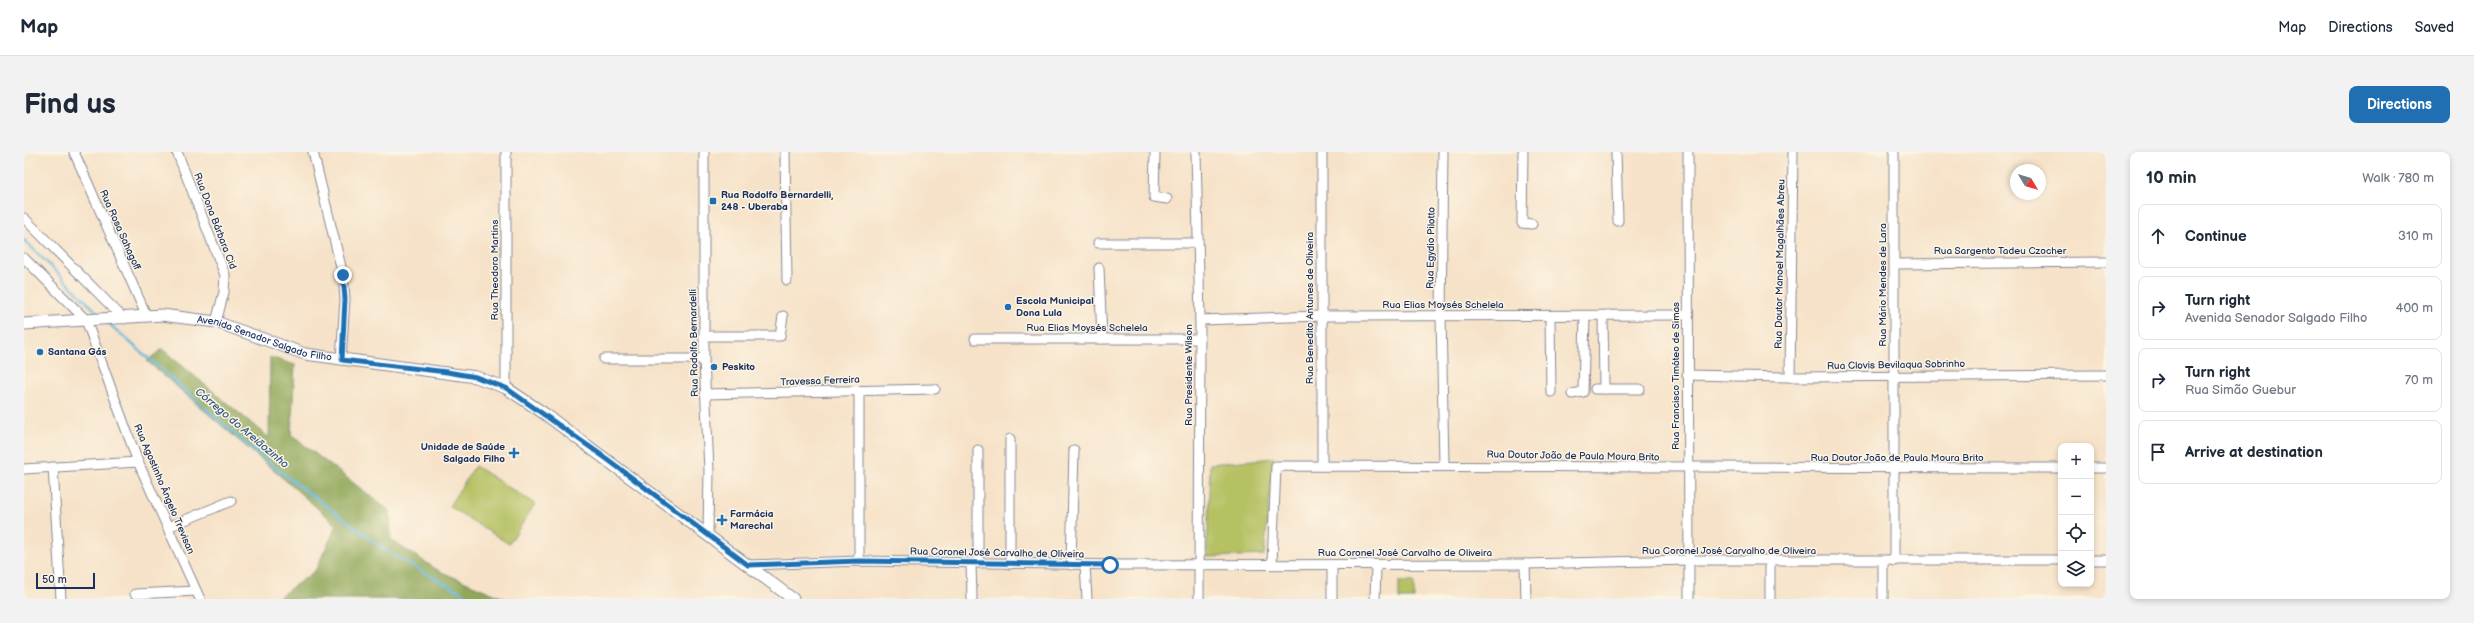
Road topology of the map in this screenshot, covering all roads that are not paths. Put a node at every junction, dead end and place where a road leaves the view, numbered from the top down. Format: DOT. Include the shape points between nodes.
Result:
graph roads {
  1 [pos="74,152"];
  2 [pos="177,152"];
  3 [pos="313,152"];
  4 [pos="506,152"];
  5 [pos="704,152"];
  6 [pos="785,152"];
  7 [pos="1155,152"];
  8 [pos="1196,152"];
  9 [pos="1322,152"];
  10 [pos="1443,152"];
  11 [pos="1523,152"];
  12 [pos="1616,152"];
  13 [pos="1688,152"];
  14 [pos="1792,152"];
  15 [pos="1894,152"];
  16 [pos="1166,199"];
  17 [pos="24,218"];
  18 [pos="1618,221"];
  19 [pos="1532,224"];
  20 [pos="1098,243"];
  21 [pos="1198,243"];
  22 [pos="24,258"];
  23 [pos="2106,262"];
  24 [pos="1894,264"];
  25 [pos="1099,268"];
  26 [pos="787,280"];
  27 [pos="1687,315"];
  28 [pos="783,316"];
  29 [pos="1321,316"];
  30 [pos="1441,316"];
  31 [pos="1550,316"];
  32 [pos="1585,316"];
  33 [pos="1603,316"];
  34 [pos="147,317"];
  35 [pos="124,319"];
  36 [pos="86,320"];
  37 [pos="1200,320"];
  38 [pos="216,322"];
  39 [pos="24,324"];
  40 [pos="704,336"];
  41 [pos="975,339"];
  42 [pos="1102,339"];
  43 [pos="1200,339"];
  44 [pos="604,359"];
  45 [pos="704,359"];
  46 [pos="342,360"];
  47 [pos="1687,375"];
  48 [pos="1894,375"];
  49 [pos="2106,375"];
  50 [pos="1790,377"];
  51 [pos="506,388"];
  52 [pos="936,389"];
  53 [pos="1640,389"];
  54 [pos="859,392"];
  55 [pos="1551,392"];
  56 [pos="705,394"];
  57 [pos="1572,394"];
  58 [pos="1010,439"];
  59 [pos="978,450"];
  60 [pos="1074,450"];
  61 [pos="138,462"];
  62 [pos="1322,465"];
  63 [pos="1444,465"];
  64 [pos="53,467"];
  65 [pos="1688,468"];
  66 [pos="2058,468"];
  67 [pos="2094,468"];
  68 [pos="2106,468"];
  69 [pos="24,469"];
  70 [pos="1894,469"];
  71 [pos="231,500"];
  72 [pos="168,527"];
  73 [pos="708,534"];
  74 [pos="1689,560"];
  75 [pos="2058,560"];
  76 [pos="2094,560"];
  77 [pos="2106,560"];
  78 [pos="859,561"];
  79 [pos="1894,561"];
  80 [pos="1770,562"];
  81 [pos="1883,562"];
  82 [pos="975,563"];
  83 [pos="1010,564"];
  84 [pos="1199,564"];
  85 [pos="1272,564"];
  86 [pos="1525,564"];
  87 [pos="748,565"];
  88 [pos="1071,565"];
  89 [pos="1085,565"];
  90 [pos="1332,565"];
  91 [pos="1376,565"];
  92 [pos="135,594"];
  93 [pos="198,595"];
  94 [pos="61,599"];
  95 [pos="793,599"];
  96 [pos="972,599"];
  97 [pos="1087,599"];
  98 [pos="1199,599"];
  99 [pos="1332,599"];
  100 [pos="1375,599"];
  101 [pos="1526,599"];
  102 [pos="1689,599"];
  103 [pos="1770,599"];
  104 [pos="1883,599"];
  1 -- 34 [label="street, Rua Rosa Sahagoff"];
  2 -- 38 [label="street, Rua Dona Bárbara Cid" via="225,275 224,292"];
  3 -- 46 [label="street" via="343,275 345,299"];
  4 -- 51 [label="street, Rua Theodoro Martins"];
  5 -- 40 [label="street, Rua Rodolfo Bernardelli"];
  6 -- 26 [label="street"];
  7 -- 16 [label="street" via="1154,197"];
  8 -- 21 [label="street, Rua Presidente Wilson"];
  9 -- 29 [label="street, Rua Benedito Antunes de Oliveira"];
  10 -- 30 [label="street, Rua Egydio Pilotto"];
  11 -- 19 [label="street" via="1522,223"];
  12 -- 18 [label="street"];
  13 -- 27 [label="street, Rua Francisco Timóteo de Simas"];
  14 -- 50 [label="street, Rua Doutor Manoel Magalhães Abreu"];
  15 -- 24 [label="street, Rua Mário Mendes de Lara"];
  17 -- 35 [label="street"];
  20 -- 21 [label="street"];
  21 -- 37 [label="street, Rua Presidente Wilson"];
  22 -- 36 [label="street"];
  23 -- 24 [label="street, Rua Sargento Tadeu Czocher"];
  24 -- 48 [label="street, Rua Mário Mendes de Lara"];
  25 -- 42 [label="street"];
  27 -- 33 [label="street, Rua Elias Moysés Schelela"];
  27 -- 47 [label="street, Rua Francisco Timóteo de Simas"];
  28 -- 40 [label="street" via="780,336"];
  29 -- 30 [label="street, Rua Elias Moysés Schelela"];
  29 -- 37 [label="street, Rua Elias Moysés Schelela"];
  29 -- 62 [label="street, Rua Benedito Antunes de Oliveira"];
  30 -- 31 [label="street, Rua Elias Moysés Schelela"];
  30 -- 63 [label="street, Rua Egydio Pilotto"];
  31 -- 32 [label="street, Rua Elias Moysés Schelela"];
  31 -- 55 [label="street"];
  32 -- 33 [label="street, Rua Elias Moysés Schelela"];
  32 -- 57 [label="street" via="1583,392"];
  33 -- 53 [label="street" via="1600,389"];
  34 -- 35 [label="main road, Avenida Senador Salgado Filho"];
  34 -- 38 [label="main road, Avenida Senador Salgado Filho" via="162,315"];
  35 -- 36 [label="main road, Avenida Senador Salgado Filho"];
  36 -- 39 [label="main road, Avenida Senador Salgado Filho"];
  36 -- 61 [label="street, Rua Agostinho Ângelo Trevisan"];
  37 -- 43 [label="street, Rua Presidente Wilson"];
  38 -- 46 [label="main road, Avenida Senador Salgado Filho" via="288,349"];
  40 -- 45 [label="street, Rua Rodolfo Bernardelli"];
  41 -- 42 [label="street, Rua Elias Moysés Schelela"];
  42 -- 43 [label="street, Rua Elias Moysés Schelela"];
  43 -- 84 [label="street, Rua Presidente Wilson"];
  44 -- 45 [label="street"];
  45 -- 56 [label="street, Rua Rodolfo Bernardelli"];
  46 -- 51 [label="main road, Avenida Senador Salgado Filho" via="447,372 476,377"];
  47 -- 50 [label="street, Rua Clovis Bevilaqua Sobrinho"];
  47 -- 65 [label="street, Rua Francisco Timóteo de Simas"];
  48 -- 49 [label="street, Rua Clovis Bevilaqua Sobrinho"];
  48 -- 50 [label="street, Rua Clovis Bevilaqua Sobrinho"];
  48 -- 70 [label="street, Rua Mário Mendes de Lara"];
  51 -- 73 [label="main road, Avenida Senador Salgado Filho"];
  52 -- 54 [label="street, Travessa Ferreira" via="872,389"];
  54 -- 56 [label="street, Travessa Ferreira"];
  54 -- 78 [label="street"];
  56 -- 73 [label="street, Rua Rodolfo Bernardelli" via="709,471"];
  58 -- 83 [label="street"];
  59 -- 82 [label="street"];
  60 -- 88 [label="street"];
  61 -- 64 [label="street"];
  61 -- 72 [label="street, Rua Agostinho Ângelo Trevisan"];
  62 -- 63 [label="street, Rua Doutor João de Paula Moura Brito"];
  62 -- 85 [label="street, Rua Doutor João de Paula Moura Brito" via="1276,466"];
  63 -- 65 [label="street, Rua Doutor João de Paula Moura Brito"];
  64 -- 69 [label="street"];
  64 -- 94 [label="street"];
  65 -- 70 [label="street, Rua Doutor João de Paula Moura Brito"];
  65 -- 74 [label="street, Rua Francisco Timóteo de Simas"];
  66 -- 70 [label="street, Rua Doutor João de Paula Moura Brito"];
  67 -- 68 [label="street"];
  70 -- 79 [label="street, Rua Mário Mendes de Lara"];
  71 -- 72 [label="street"];
  72 -- 93 [label="street, Rua Agostinho Ângelo Trevisan"];
  73 -- 87 [label="main road, Avenida Senador Salgado Filho"];
  74 -- 80 [label="street, Rua Coronel José Carvalho de Oliveira"];
  74 -- 86 [label="street, Rua Coronel José Carvalho de Oliveira"];
  74 -- 102 [label="street, Rua Francisco Timóteo de Simas"];
  75 -- 79 [label="street, Rua Coronel José Carvalho de Oliveira"];
  76 -- 77 [label="street"];
  78 -- 82 [label="street, Rua Coronel José Carvalho de Oliveira"];
  78 -- 87 [label="street, Rua Coronel José Carvalho de Oliveira"];
  79 -- 81 [label="street, Rua Coronel José Carvalho de Oliveira"];
  80 -- 81 [label="street, Rua Coronel José Carvalho de Oliveira"];
  80 -- 103 [label="street"];
  81 -- 104 [label="street"];
  82 -- 83 [label="street, Rua Coronel José Carvalho de Oliveira"];
  82 -- 96 [label="street"];
  83 -- 88 [label="street, Rua Coronel José Carvalho de Oliveira"];
  84 -- 85 [label="street, Rua Coronel José Carvalho de Oliveira"];
  84 -- 89 [label="street, Rua Coronel José Carvalho de Oliveira"];
  84 -- 98 [label="street, Rua Presidente Wilson"];
  85 -- 90 [label="street, Rua Coronel José Carvalho de Oliveira"];
  86 -- 91 [label="street, Rua Coronel José Carvalho de Oliveira"];
  86 -- 101 [label="street"];
  87 -- 95 [label="main road, Avenida Senador Salgado Filho"];
  88 -- 89 [label="street, Rua Coronel José Carvalho de Oliveira"];
  89 -- 97 [label="street"];
  90 -- 91 [label="street, Rua Coronel José Carvalho de Oliveira"];
  90 -- 99 [label="street"];
  91 -- 100 [label="street"];
  92 -- 93 [label="street"];
}
